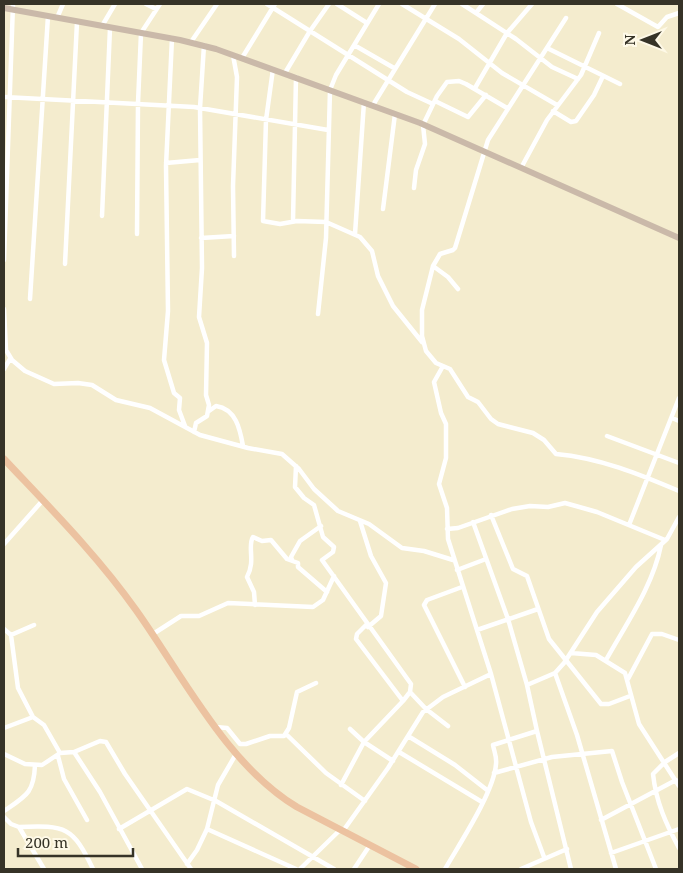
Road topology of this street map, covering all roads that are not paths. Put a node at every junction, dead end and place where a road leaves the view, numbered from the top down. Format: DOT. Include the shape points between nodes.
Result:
graph roads {
  1 [pos="63,4"];
  2 [pos="115,4"];
  3 [pos="146,4"];
  4 [pos="160,4"];
  5 [pos="217,4"];
  6 [pos="267,4"];
  7 [pos="329,4"];
  8 [pos="336,4"];
  9 [pos="379,4"];
  10 [pos="402,4"];
  11 [pos="435,4"];
  12 [pos="462,4"];
  13 [pos="483,4"];
  14 [pos="532,4"];
  15 [pos="618,4"];
  16 [pos="631,4"];
  17 [pos="274,6"];
  18 [pos="9,7"];
  19 [pos="156,10"];
  20 [pos="628,10"];
  21 [pos="679,12"];
  22 [pos="476,13"];
  23 [pos="48,16"];
  24 [pos="57,18"];
  25 [pos="425,18"];
  26 [pos="566,18"];
  27 [pos="77,22"];
  28 [pos="367,23"];
  29 [pos="102,26"];
  30 [pos="110,28"];
  31 [pos="310,31"];
  32 [pos="141,33"];
  33 [pos="507,33"];
  34 [pos="599,33"];
  35 [pos="172,38"];
  36 [pos="191,42"];
  37 [pos="204,45"];
  38 [pos="354,45"];
  39 [pos="547,48"];
  40 [pos="233,55"];
  41 [pos="348,55"];
  42 [pos="242,58"];
  43 [pos="539,59"];
  44 [pos="489,64"];
  45 [pos="585,67"];
  46 [pos="394,68"];
  47 [pos="273,69"];
  48 [pos="285,73"];
  49 [pos="603,76"];
  50 [pos="296,77"];
  51 [pos="578,79"];
  52 [pos="387,80"];
  53 [pos="523,84"];
  54 [pos="620,84"];
  55 [pos="475,88"];
  56 [pos="330,90"];
  57 [pos="486,95"];
  58 [pos="6,97"];
  59 [pos="41,98"];
  60 [pos="74,100"];
  61 [pos="107,102"];
  62 [pos="364,102"];
  63 [pos="434,102"];
  64 [pos="138,103"];
  65 [pos="169,105"];
  66 [pos="557,105"];
  67 [pos="373,106"];
  68 [pos="200,108"];
  69 [pos="508,108"];
  70 [pos="553,111"];
  71 [pos="395,114"];
  72 [pos="236,115"];
  73 [pos="266,120"];
  74 [pos="296,125"];
  75 [pos="423,125"];
  76 [pos="328,130"];
  77 [pos="483,151"];
  78 [pos="200,160"];
  79 [pos="166,163"];
  80 [pos="522,168"];
  81 [pos="414,188"];
  82 [pos="383,209"];
  83 [pos="102,216"];
  84 [pos="293,222"];
  85 [pos="326,222"];
  86 [pos="137,234"];
  87 [pos="355,234"];
  88 [pos="234,236"];
  89 [pos="201,238"];
  90 [pos="679,238"];
  91 [pos="234,256"];
  92 [pos="4,260"];
  93 [pos="65,264"];
  94 [pos="432,266"];
  95 [pos="458,289"];
  96 [pos="30,299"];
  97 [pos="4,309"];
  98 [pos="318,314"];
  99 [pos="423,344"];
  100 [pos="10,359"];
  101 [pos="443,366"];
  102 [pos="4,369"];
  103 [pos="679,398"];
  104 [pos="209,411"];
  105 [pos="672,418"];
  106 [pos="679,421"];
  107 [pos="185,426"];
  108 [pos="194,432"];
  109 [pos="607,436"];
  110 [pos="243,446"];
  111 [pos="657,455"];
  112 [pos="4,460"];
  113 [pos="679,463"];
  114 [pos="296,466"];
  115 [pos="647,478"];
  116 [pos="679,491"];
  117 [pos="43,500"];
  118 [pos="491,515"];
  119 [pos="679,516"];
  120 [pos="360,521"];
  121 [pos="473,522"];
  122 [pos="630,524"];
  123 [pos="321,526"];
  124 [pos="447,529"];
  125 [pos="665,540"];
  126 [pos="4,544"];
  127 [pos="661,545"];
  128 [pos="486,559"];
  129 [pos="292,560"];
  130 [pos="454,560"];
  131 [pos="456,570"];
  132 [pos="334,576"];
  133 [pos="462,588"];
  134 [pos="326,592"];
  135 [pos="255,605"];
  136 [pos="538,609"];
  137 [pos="508,620"];
  138 [pos="34,625"];
  139 [pos="368,626"];
  140 [pos="4,629"];
  141 [pos="477,630"];
  142 [pos="153,634"];
  143 [pos="11,635"];
  144 [pos="679,640"];
  145 [pos="571,653"];
  146 [pos="566,660"];
  147 [pos="606,660"];
  148 [pos="555,673"];
  149 [pos="491,674"];
  150 [pos="628,679"];
  151 [pos="316,683"];
  152 [pos="527,685"];
  153 [pos="465,687"];
  154 [pos="410,692"];
  155 [pos="630,696"];
  156 [pos="403,701"];
  157 [pos="426,709"];
  158 [pos="33,717"];
  159 [pos="448,726"];
  160 [pos="216,727"];
  161 [pos="4,728"];
  162 [pos="350,729"];
  163 [pos="537,731"];
  164 [pos="286,734"];
  165 [pos="408,736"];
  166 [pos="510,738"];
  167 [pos="364,742"];
  168 [pos="74,752"];
  169 [pos="399,752"];
  170 [pos="679,752"];
  171 [pos="4,754"];
  172 [pos="236,754"];
  173 [pos="59,755"];
  174 [pos="583,755"];
  175 [pos="544,759"];
  176 [pos="393,761"];
  177 [pos="665,762"];
  178 [pos="35,765"];
  179 [pos="516,767"];
  180 [pos="494,773"];
  181 [pos="676,780"];
  182 [pos="341,784"];
  183 [pos="679,786"];
  184 [pos="487,790"];
  185 [pos="654,791"];
  186 [pos="213,800"];
  187 [pos="365,801"];
  188 [pos="482,802"];
  189 [pos="630,805"];
  190 [pos="4,811"];
  191 [pos="151,811"];
  192 [pos="5,820"];
  193 [pos="87,820"];
  194 [pos="600,820"];
  195 [pos="20,827"];
  196 [pos="119,829"];
  197 [pos="207,829"];
  198 [pos="679,829"];
  199 [pos="342,831"];
  200 [pos="671,832"];
  201 [pos="645,843"];
  202 [pos="370,845"];
  203 [pos="679,848"];
  204 [pos="567,849"];
  205 [pos="611,853"];
  206 [pos="312,857"];
  207 [pos="544,857"];
  208 [pos="187,864"];
  209 [pos="405,866"];
  210 [pos="44,869"];
  211 [pos="93,869"];
  212 [pos="142,869"];
  213 [pos="191,869"];
  214 [pos="296,869"];
  215 [pos="300,869"];
  216 [pos="334,869"];
  217 [pos="354,869"];
  218 [pos="416,869"];
  219 [pos="445,869"];
  220 [pos="522,869"];
  221 [pos="572,869"];
  222 [pos="616,869"];
  223 [pos="656,869"];
  1 -- 24 [label="street"];
  2 -- 29 [label="street"];
  3 -- 19 [label="street"];
  4 -- 19 [label="street"];
  5 -- 36 [label="street"];
  6 -- 17 [label="street"];
  7 -- 31 [label="street"];
  8 -- 28 [label="street"];
  9 -- 28 [label="street"];
  10 -- 25 [label="street"];
  11 -- 25 [label="street"];
  12 -- 22 [label="street"];
  13 -- 22 [label="street"];
  14 -- 33 [label="street"];
  15 -- 20 [label="street"];
  16 -- 20 [label="street"];
  17 -- 31 [label="street"];
  17 -- 42 [label="street"];
  18 -- 23 [label="main road"];
  18 -- 58 [label="street"];
  19 -- 32 [label="street"];
  20 -- 21 [label="street" via="658,27"];
  22 -- 33 [label="street"];
  23 -- 24 [label="main road"];
  23 -- 59 [label="street"];
  24 -- 27 [label="main road"];
  25 -- 44 [label="street" via="459,39"];
  25 -- 46 [label="street"];
  26 -- 39 [label="street"];
  27 -- 29 [label="main road"];
  27 -- 60 [label="street"];
  28 -- 38 [label="street"];
  29 -- 30 [label="main road"];
  30 -- 32 [label="main road"];
  30 -- 61 [label="street"];
  31 -- 41 [label="street"];
  31 -- 48 [label="street"];
  32 -- 35 [label="main road"];
  32 -- 64 [label="street"];
  33 -- 43 [label="street"];
  33 -- 44 [label="street"];
  34 -- 45 [label="street"];
  35 -- 36 [label="main road"];
  35 -- 65 [label="street"];
  36 -- 37 [label="main road"];
  37 -- 40 [label="main road"];
  37 -- 68 [label="street"];
  38 -- 41 [label="street"];
  38 -- 46 [label="street"];
  39 -- 43 [label="street"];
  39 -- 45 [label="street"];
  40 -- 42 [label="main road"];
  40 -- 72 [label="street" via="237,77"];
  41 -- 52 [label="street"];
  41 -- 56 [label="street"];
  42 -- 47 [label="main road"];
  43 -- 51 [label="street"];
  43 -- 53 [label="street"];
  44 -- 53 [label="street"];
  44 -- 55 [label="street"];
  45 -- 49 [label="street"];
  45 -- 51 [label="street"];
  46 -- 52 [label="street"];
  47 -- 48 [label="main road"];
  47 -- 73 [label="street"];
  48 -- 50 [label="main road"];
  49 -- 54 [label="street"];
  49 -- 70 [label="street" via="576,121 571,122"];
  50 -- 56 [label="main road"];
  50 -- 74 [label="street"];
  51 -- 66 [label="street"];
  52 -- 63 [label="street"];
  52 -- 67 [label="street"];
  53 -- 66 [label="street"];
  53 -- 69 [label="street"];
  55 -- 57 [label="street"];
  55 -- 63 [label="street" via="459,81 447,82"];
  56 -- 62 [label="main road"];
  56 -- 76 [label="street"];
  57 -- 63 [label="street" via="468,117"];
  57 -- 69 [label="street"];
  58 -- 59 [label="street"];
  58 -- 92 [label="street"];
  59 -- 60 [label="street"];
  59 -- 96 [label="street"];
  60 -- 61 [label="street"];
  60 -- 93 [label="street"];
  61 -- 64 [label="street"];
  61 -- 83 [label="street"];
  62 -- 67 [label="main road"];
  62 -- 87 [label="street"];
  63 -- 75 [label="street"];
  64 -- 65 [label="street"];
  64 -- 86 [label="street"];
  65 -- 68 [label="street"];
  65 -- 79 [label="street"];
  66 -- 70 [label="street"];
  67 -- 71 [label="main road"];
  68 -- 72 [label="street"];
  68 -- 78 [label="street"];
  69 -- 77 [label="street"];
  70 -- 80 [label="street"];
  71 -- 75 [label="main road"];
  71 -- 82 [label="street"];
  72 -- 73 [label="street"];
  72 -- 88 [label="street"];
  73 -- 74 [label="street"];
  73 -- 84 [label="street" via="264,221"];
  74 -- 76 [label="street"];
  74 -- 84 [label="street"];
  75 -- 77 [label="main road"];
  75 -- 81 [label="street" via="425,144"];
  76 -- 85 [label="street"];
  77 -- 80 [label="main road"];
  77 -- 94 [label="street" via="455,248 440,254"];
  78 -- 79 [label="street"];
  78 -- 89 [label="street"];
  79 -- 107 [label="street" via="168,311 164,360 174,393 180,398 179,410"];
  80 -- 90 [label="main road"];
  84 -- 85 [label="street"];
  85 -- 87 [label="street"];
  85 -- 98 [label="street"];
  87 -- 99 [label="street" via="369,245 378,276 393,306"];
  88 -- 89 [label="street"];
  88 -- 91 [label="street"];
  89 -- 104 [label="street" via="199,317 207,343"];
  94 -- 95 [label="street"];
  94 -- 99 [label="street" via="422,310"];
  97 -- 100 [label="street" via="6,350"];
  99 -- 101 [label="street" via="430,357"];
  100 -- 102 [label="street"];
  100 -- 107 [label="street" via="25,371 50,382 92,385 116,400 150,408"];
  101 -- 115 [label="street" via="450,369 468,397 478,402 498,424 533,433 556,454 600,462"];
  101 -- 124 [label="street" via="434,382 446,424 446,458 439,484 447,508"];
  103 -- 105 [label="street"];
  104 -- 108 [label="street" via="196,423"];
  104 -- 110 [label="street" via="216,406 232,414"];
  105 -- 106 [label="street"];
  105 -- 111 [label="street"];
  107 -- 108 [label="street"];
  108 -- 110 [label="street"];
  109 -- 111 [label="street"];
  110 -- 114 [label="street" via="282,454"];
  111 -- 113 [label="street"];
  111 -- 115 [label="street"];
  112 -- 117 [label="main road"];
  114 -- 120 [label="street" via="314,489 338,511"];
  114 -- 123 [label="street" via="295,487 314,505"];
  115 -- 116 [label="street"];
  115 -- 122 [label="street"];
  117 -- 126 [label="street"];
  117 -- 142 [label="main road" via="100,564"];
  118 -- 121 [label="street"];
  118 -- 122 [label="street" via="522,507 565,503"];
  118 -- 136 [label="street" via="513,569 527,576"];
  119 -- 125 [label="street"];
  120 -- 130 [label="street" via="402,548"];
  120 -- 139 [label="street" via="371,556 386,583 381,616"];
  121 -- 124 [label="street"];
  121 -- 128 [label="street"];
  122 -- 125 [label="street"];
  123 -- 129 [label="street" via="300,541"];
  123 -- 132 [label="street" via="323,536 334,547 333,552 322,560"];
  124 -- 130 [label="street"];
  125 -- 127 [label="street"];
  127 -- 145 [label="street" via="636,567 597,612"];
  127 -- 147 [label="street" via="640,599"];
  128 -- 131 [label="street"];
  128 -- 137 [label="street"];
  129 -- 134 [label="street"];
  129 -- 135 [label="street" via="287,559 271,540 253,537 250,545 253,561 247,577 254,592"];
  130 -- 131 [label="street"];
  131 -- 133 [label="street"];
  132 -- 134 [label="street"];
  132 -- 139 [label="street"];
  133 -- 141 [label="street"];
  133 -- 153 [label="street" via="427,600 424,605"];
  134 -- 135 [label="street" via="323,600 313,607"];
  135 -- 142 [label="street" via="228,603 199,616 181,616"];
  136 -- 137 [label="street"];
  136 -- 146 [label="street" via="549,639"];
  137 -- 141 [label="street"];
  137 -- 152 [label="street"];
  138 -- 143 [label="street"];
  139 -- 154 [label="street" via="410,680"];
  139 -- 156 [label="street" via="357,634 356,639"];
  140 -- 143 [label="street"];
  141 -- 149 [label="street"];
  142 -- 160 [label="main road"];
  143 -- 158 [label="street" via="18,688"];
  144 -- 150 [label="street" via="652,634"];
  145 -- 146 [label="street"];
  145 -- 147 [label="street" via="596,655"];
  146 -- 148 [label="street"];
  146 -- 155 [label="street" via="601,704"];
  147 -- 150 [label="street" via="625,673"];
  148 -- 152 [label="street"];
  148 -- 174 [label="street"];
  149 -- 153 [label="street"];
  149 -- 166 [label="street"];
  150 -- 155 [label="street"];
  151 -- 164 [label="street" via="297,692"];
  152 -- 163 [label="street"];
  153 -- 157 [label="street"];
  154 -- 156 [label="street"];
  154 -- 157 [label="street"];
  155 -- 177 [label="street" via="639,724"];
  156 -- 167 [label="street"];
  157 -- 159 [label="street"];
  157 -- 165 [label="street"];
  158 -- 161 [label="street"];
  158 -- 173 [label="street" via="48,731"];
  160 -- 164 [label="street" via="224,726 238,743 246,744"];
  160 -- 172 [label="main road"];
  162 -- 167 [label="street"];
  163 -- 166 [label="street"];
  163 -- 175 [label="street"];
  164 -- 182 [label="street"];
  165 -- 169 [label="street"];
  165 -- 184 [label="street" via="455,765"];
  166 -- 179 [label="street"];
  166 -- 180 [label="street" via="493,745"];
  167 -- 176 [label="street"];
  167 -- 182 [label="street"];
  168 -- 173 [label="street"];
  168 -- 191 [label="street" via="98,741 106,742"];
  168 -- 196 [label="street"];
  169 -- 176 [label="street"];
  169 -- 188 [label="street"];
  170 -- 177 [label="street"];
  171 -- 178 [label="street" via="17,762"];
  172 -- 186 [label="street"];
  172 -- 199 [label="main road" via="256,777 281,797"];
  173 -- 178 [label="street" via="42,765"];
  173 -- 193 [label="street" via="64,778"];
  174 -- 175 [label="street"];
  174 -- 189 [label="street" via="612,751"];
  174 -- 194 [label="street"];
  175 -- 179 [label="street"];
  175 -- 204 [label="street"];
  176 -- 187 [label="street"];
  177 -- 181 [label="street"];
  177 -- 185 [label="street" via="653,774"];
  178 -- 190 [label="street" via="32,789"];
  179 -- 180 [label="street"];
  179 -- 207 [label="street"];
  180 -- 184 [label="street"];
  181 -- 183 [label="street"];
  181 -- 185 [label="street"];
  182 -- 187 [label="street"];
  184 -- 188 [label="street"];
  185 -- 189 [label="street"];
  185 -- 200 [label="street"];
  186 -- 191 [label="street" via="188,789"];
  186 -- 197 [label="street"];
  186 -- 206 [label="street"];
  187 -- 199 [label="street"];
  188 -- 219 [label="street"];
  189 -- 194 [label="street"];
  189 -- 201 [label="street"];
  191 -- 196 [label="street"];
  191 -- 208 [label="street"];
  192 -- 195 [label="street"];
  194 -- 205 [label="street"];
  195 -- 210 [label="street"];
  195 -- 211 [label="street" via="44,826 72,834"];
  196 -- 212 [label="street"];
  197 -- 208 [label="street"];
  197 -- 214 [label="street"];
  198 -- 200 [label="street"];
  199 -- 202 [label="main road"];
  199 -- 206 [label="street"];
  200 -- 201 [label="street"];
  200 -- 203 [label="street"];
  201 -- 205 [label="street"];
  201 -- 223 [label="street"];
  202 -- 209 [label="main road"];
  202 -- 217 [label="street"];
  204 -- 207 [label="street"];
  204 -- 221 [label="street"];
  205 -- 222 [label="street"];
  206 -- 215 [label="street"];
  206 -- 216 [label="street"];
  207 -- 220 [label="street"];
  208 -- 213 [label="street"];
  209 -- 218 [label="main road"];
}
